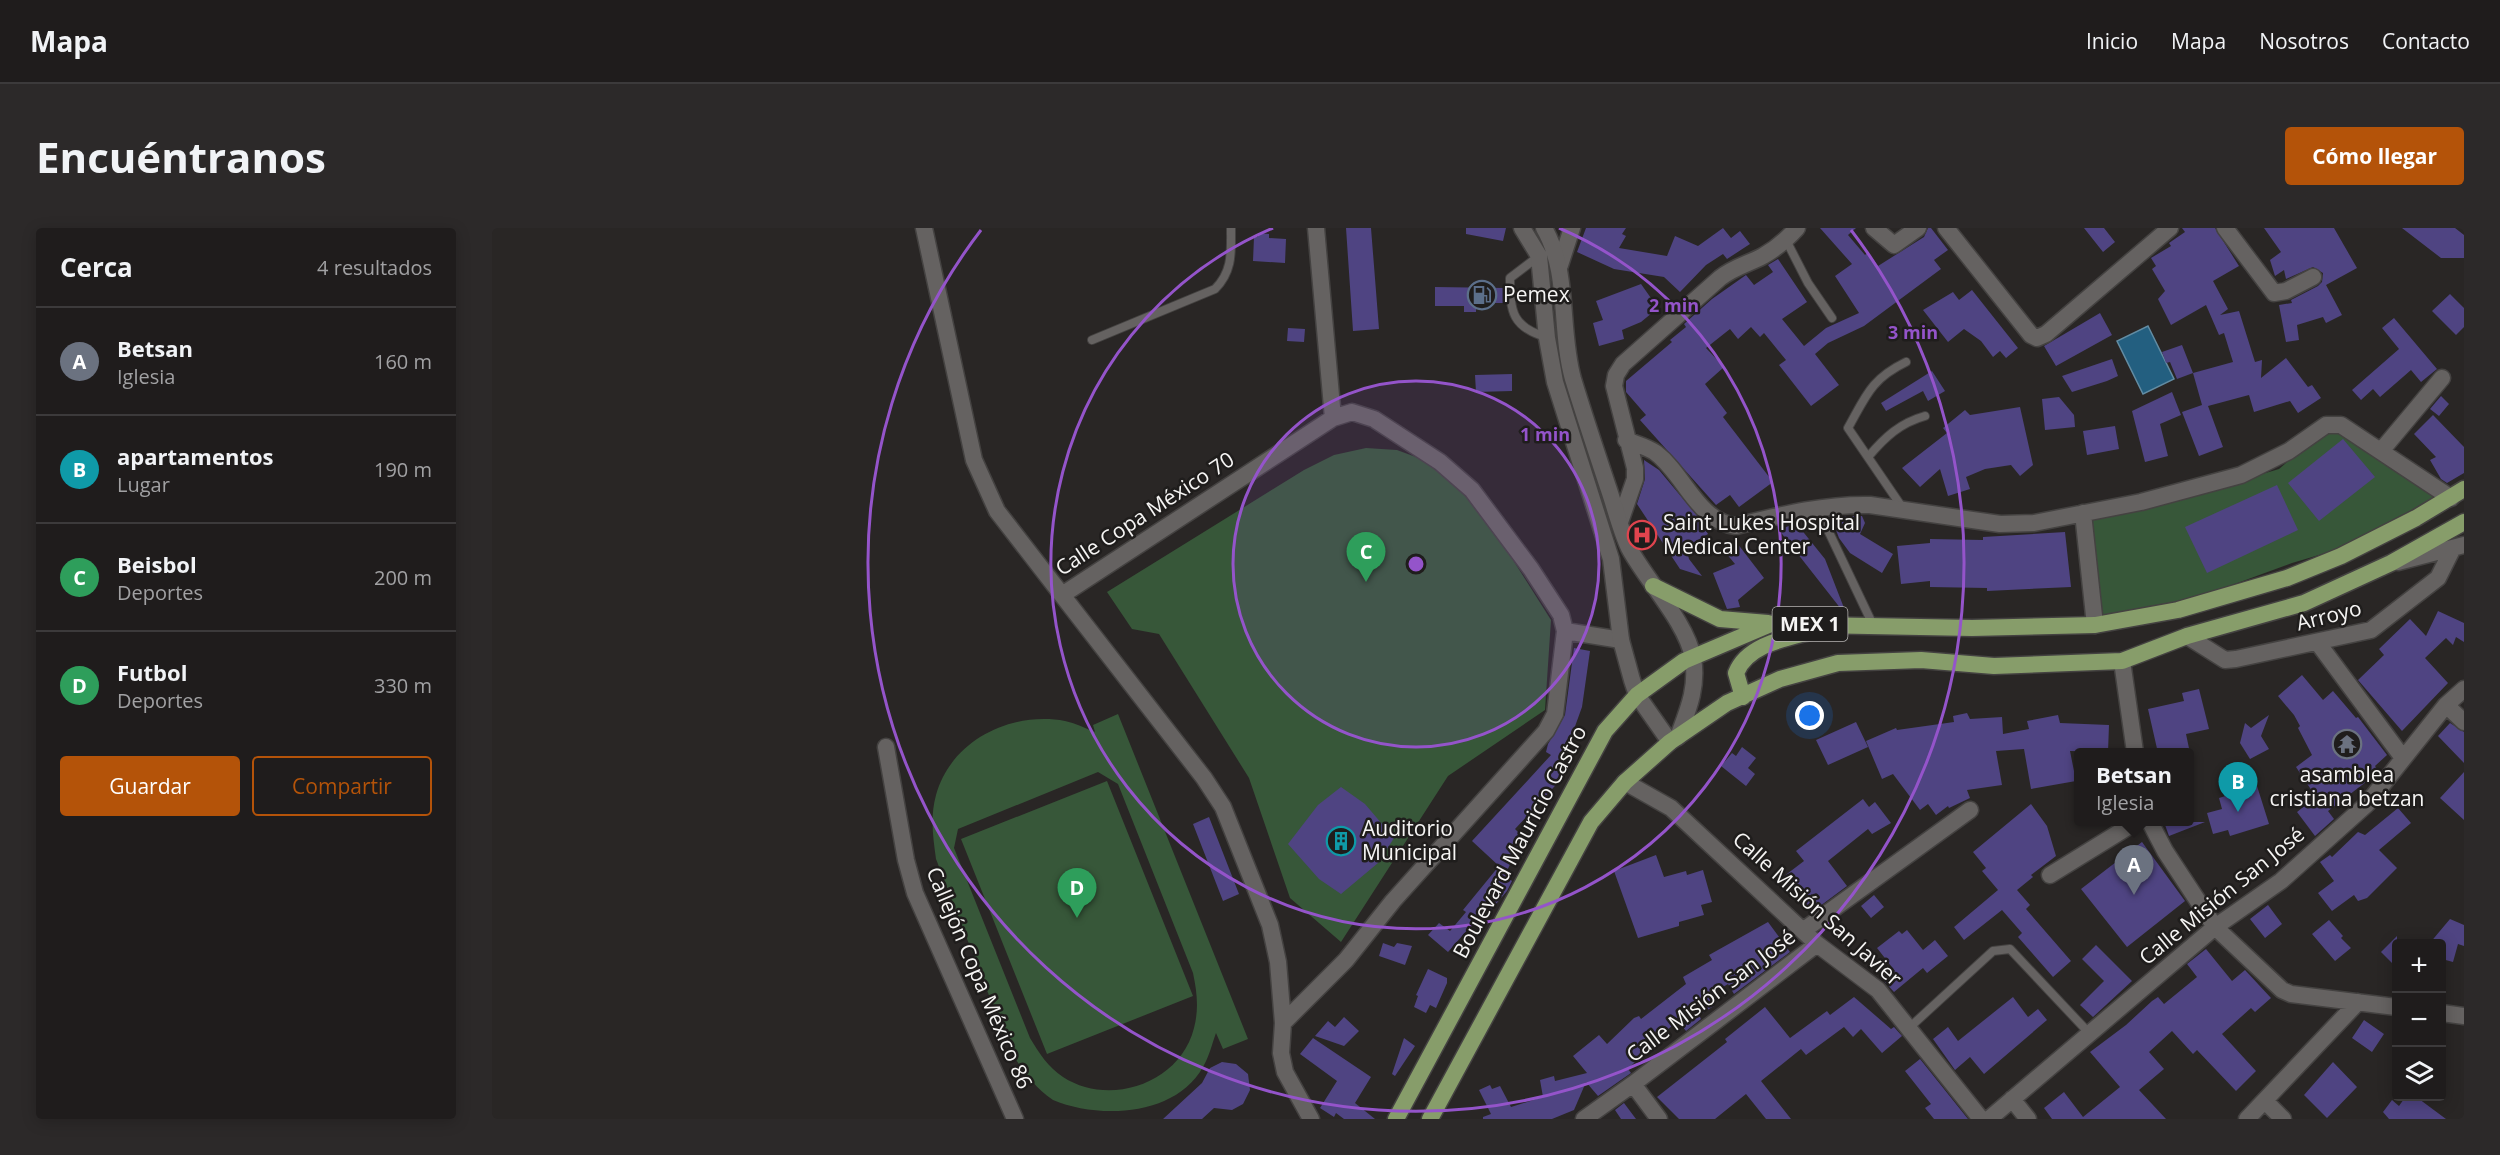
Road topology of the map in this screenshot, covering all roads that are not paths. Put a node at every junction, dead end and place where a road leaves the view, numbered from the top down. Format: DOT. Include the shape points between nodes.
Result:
graph roads {
  1 [pos="924,228"];
  2 [pos="1231,228"];
  3 [pos="1316,228"];
  4 [pos="1522,228"];
  5 [pos="1544,228"];
  6 [pos="1572,228"];
  7 [pos="1874,228"];
  8 [pos="1918,228"];
  9 [pos="1946,228"];
  10 [pos="2170,228"];
  11 [pos="2225,228"];
  12 [pos="1792,234"];
  13 [pos="1546,251"];
  14 [pos="1560,264"];
  15 [pos="2313,277"];
  16 [pos="1832,318"];
  17 [pos="1546,338"];
  18 [pos="1092,340"];
  19 [pos="1564,340"];
  20 [pos="1906,362"];
  21 [pos="2442,378"];
  22 [pos="1925,416"];
  23 [pos="1333,418"];
  24 [pos="1626,440"];
  25 [pos="2381,451"];
  26 [pos="1868,457"];
  27 [pos="2457,494"];
  28 [pos="1817,507"];
  29 [pos="1904,510"];
  30 [pos="2083,513"];
  31 [pos="1620,522"];
  32 [pos="2464,522"];
  33 [pos="2458,547"];
  34 [pos="2391,563"];
  35 [pos="1653,586"];
  36 [pos="1062,595"];
  37 [pos="1772,624"];
  38 [pos="1838,625"];
  39 [pos="2095,625"];
  40 [pos="1874,626"];
  41 [pos="1564,631"];
  42 [pos="2187,636"];
  43 [pos="1621,640"];
  44 [pos="2318,643"];
  45 [pos="1693,656"];
  46 [pos="2122,661"];
  47 [pos="2464,689"];
  48 [pos="1637,695"];
  49 [pos="1743,697"];
  50 [pos="2446,705"];
  51 [pos="2464,722"];
  52 [pos="1674,740"];
  53 [pos="886,747"];
  54 [pos="2134,748"];
  55 [pos="2403,758"];
  56 [pos="1625,782"];
  57 [pos="1970,810"];
  58 [pos="2130,826"];
  59 [pos="2152,826"];
  60 [pos="2050,875"];
  61 [pos="2215,927"];
  62 [pos="1804,930"];
  63 [pos="1817,944"];
  64 [pos="2358,1002"];
  65 [pos="2392,1006"];
  66 [pos="2446,1014"];
  67 [pos="2464,1016"];
  68 [pos="1283,1023"];
  69 [pos="1909,1028"];
  70 [pos="2090,1034"];
  71 [pos="1633,1084"];
  72 [pos="2012,1099"];
  73 [pos="2265,1101"];
  74 [pos="1015,1119"];
  75 [pos="1311,1119"];
  76 [pos="1396,1119"];
  77 [pos="1430,1119"];
  78 [pos="1584,1119"];
  79 [pos="1659,1119"];
  80 [pos="1981,1119"];
  81 [pos="1989,1119"];
  82 [pos="2028,1119"];
  83 [pos="2247,1119"];
  84 [pos="2283,1119"];
  1 -- 36 [label="street" via="974,460 997,511"];
  2 -- 18 [label="lane" via="1231,264 1225,279 1215,289"];
  3 -- 23 [label="street"];
  4 -- 13 [label="street"];
  5 -- 13 [label="street"];
  6 -- 14 [label="street"];
  7 -- 8 [label="street" via="1894,245"];
  9 -- 10 [label="street" via="2037,338"];
  11 -- 15 [label="street" via="2274,293"];
  12 -- 16 [label="lane" via="1808,283"];
  12 -- 24 [label="street" via="1766,254 1720,278 1623,364 1614,386"];
  13 -- 14 [label="street"];
  13 -- 17 [label="street"];
  13 -- 17 [label="lane" via="1510,278 1510,309 1526,329"];
  14 -- 19 [label="street"];
  17 -- 19 [label="lane"];
  17 -- 43 [label="street" via="1555,382 1615,573"];
  19 -- 31 [label="street"];
  20 -- 26 [label="lane" via="1885,372 1870,389 1848,428"];
  21 -- 25 [label="street"];
  22 -- 26 [label="lane" via="1896,429"];
  23 -- 36 [label="street, Calle Copa México 70"];
  23 -- 41 [label="street, Calle Copa México 70" via="1352,412 1374,419 1440,462 1472,490 1561,615"];
  24 -- 28 [label="street" via="1659,455 1708,514 1725,525 1736,526"];
  24 -- 31 [label="street" via="1635,479"];
  25 -- 27 [label="street"];
  25 -- 30 [label="street" via="2341,425 2326,425 2289,452 2241,475"];
  26 -- 29 [label="lane"];
  27 -- 39 [label="main road, Boulevard Mauricio Castro / MEX 1" via="2341,556 2287,578 2178,610"];
  28 -- 29 [label="street" via="1870,505"];
  28 -- 40 [label="lane"];
  29 -- 30 [label="street" via="2000,524 2034,523"];
  30 -- 39 [label="street"];
  31 -- 35 [label="street" via="1629,547"];
  32 -- 34 [label="main road, MEX 1"];
  33 -- 34 [label="street"];
  33 -- 44 [label="street, Arroyo" via="2438,578 2380,625"];
  34 -- 42 [label="main road, MEX 1" via="2304,603"];
  35 -- 37 [label="main road" via="1720,619"];
  35 -- 45 [label="street"];
  36 -- 68 [label="street, Calle Copa México 70" via="1223,807 1270,925 1278,962"];
  37 -- 38 [label="main road, Boulevard Mauricio Castro / MEX 1"];
  37 -- 45 [label="main road, Boulevard Mauricio Castro / MEX 1"];
  38 -- 40 [label="main road, Boulevard Mauricio Castro / MEX 1"];
  38 -- 49 [label="main road" via="1755,649 1743,658 1736,673"];
  39 -- 40 [label="main road, Boulevard Mauricio Castro / MEX 1"];
  41 -- 43 [label="street"];
  41 -- 68 [label="street" via="1555,714 1546,731 1346,960"];
  42 -- 44 [label="street, Arroyo" via="2225,660"];
  42 -- 46 [label="main road, MEX 1"];
  43 -- 48 [label="street"];
  44 -- 55 [label="street"];
  45 -- 48 [label="main road, Boulevard Mauricio Castro / MEX 1"];
  45 -- 52 [label="street" via="1695,682 1691,704"];
  46 -- 49 [label="main road, MEX 1" via="1994,666 1921,660 1838,663 1780,679"];
  46 -- 54 [label="street"];
  47 -- 50 [label="street, Calle Misión San José"];
  48 -- 52 [label="street"];
  48 -- 76 [label="main road, Boulevard Mauricio Castro / MEX 1" via="1605,730"];
  49 -- 52 [label="main road, MEX 1" via="1727,703"];
  50 -- 51 [label="street"];
  50 -- 55 [label="street, Calle Misión San José"];
  52 -- 56 [label="main road, MEX 1"];
  53 -- 74 [label="street, Callejón Copa México 86" via="915,893"];
  55 -- 61 [label="street, Calle Misión San José" via="2359,811 2281,881"];
  56 -- 62 [label="street, Calle Misión San Javier" via="1671,808"];
  56 -- 77 [label="main road, MEX 1" via="1591,822"];
  57 -- 62 [label="street"];
  58 -- 60 [label="street"];
  59 -- 61 [label="street"];
  61 -- 64 [label="street" via="2282,990"];
  61 -- 70 [label="street, Calle Misión San José"];
  62 -- 63 [label="street, Calle Misión San Javier"];
  63 -- 69 [label="street, Calle Misión San Javier" via="1878,990"];
  63 -- 71 [label="street, Calle Misión San José"];
  64 -- 65 [label="street"];
  64 -- 73 [label="street"];
  66 -- 67 [label="street"];
  68 -- 75 [label="street, Calle Copa México 70" via="1281,1053 1286,1072"];
  69 -- 70 [label="lane" via="1993,951 2010,948"];
  69 -- 80 [label="street, Calle Misión San Javier"];
  70 -- 72 [label="street, Calle Misión San José"];
  71 -- 78 [label="street, Calle Misión San José"];
  71 -- 79 [label="street, Calle Misión San José"];
  72 -- 81 [label="street, Calle Misión San José"];
  72 -- 82 [label="street"];
  73 -- 83 [label="street"];
  73 -- 84 [label="street"];
}
